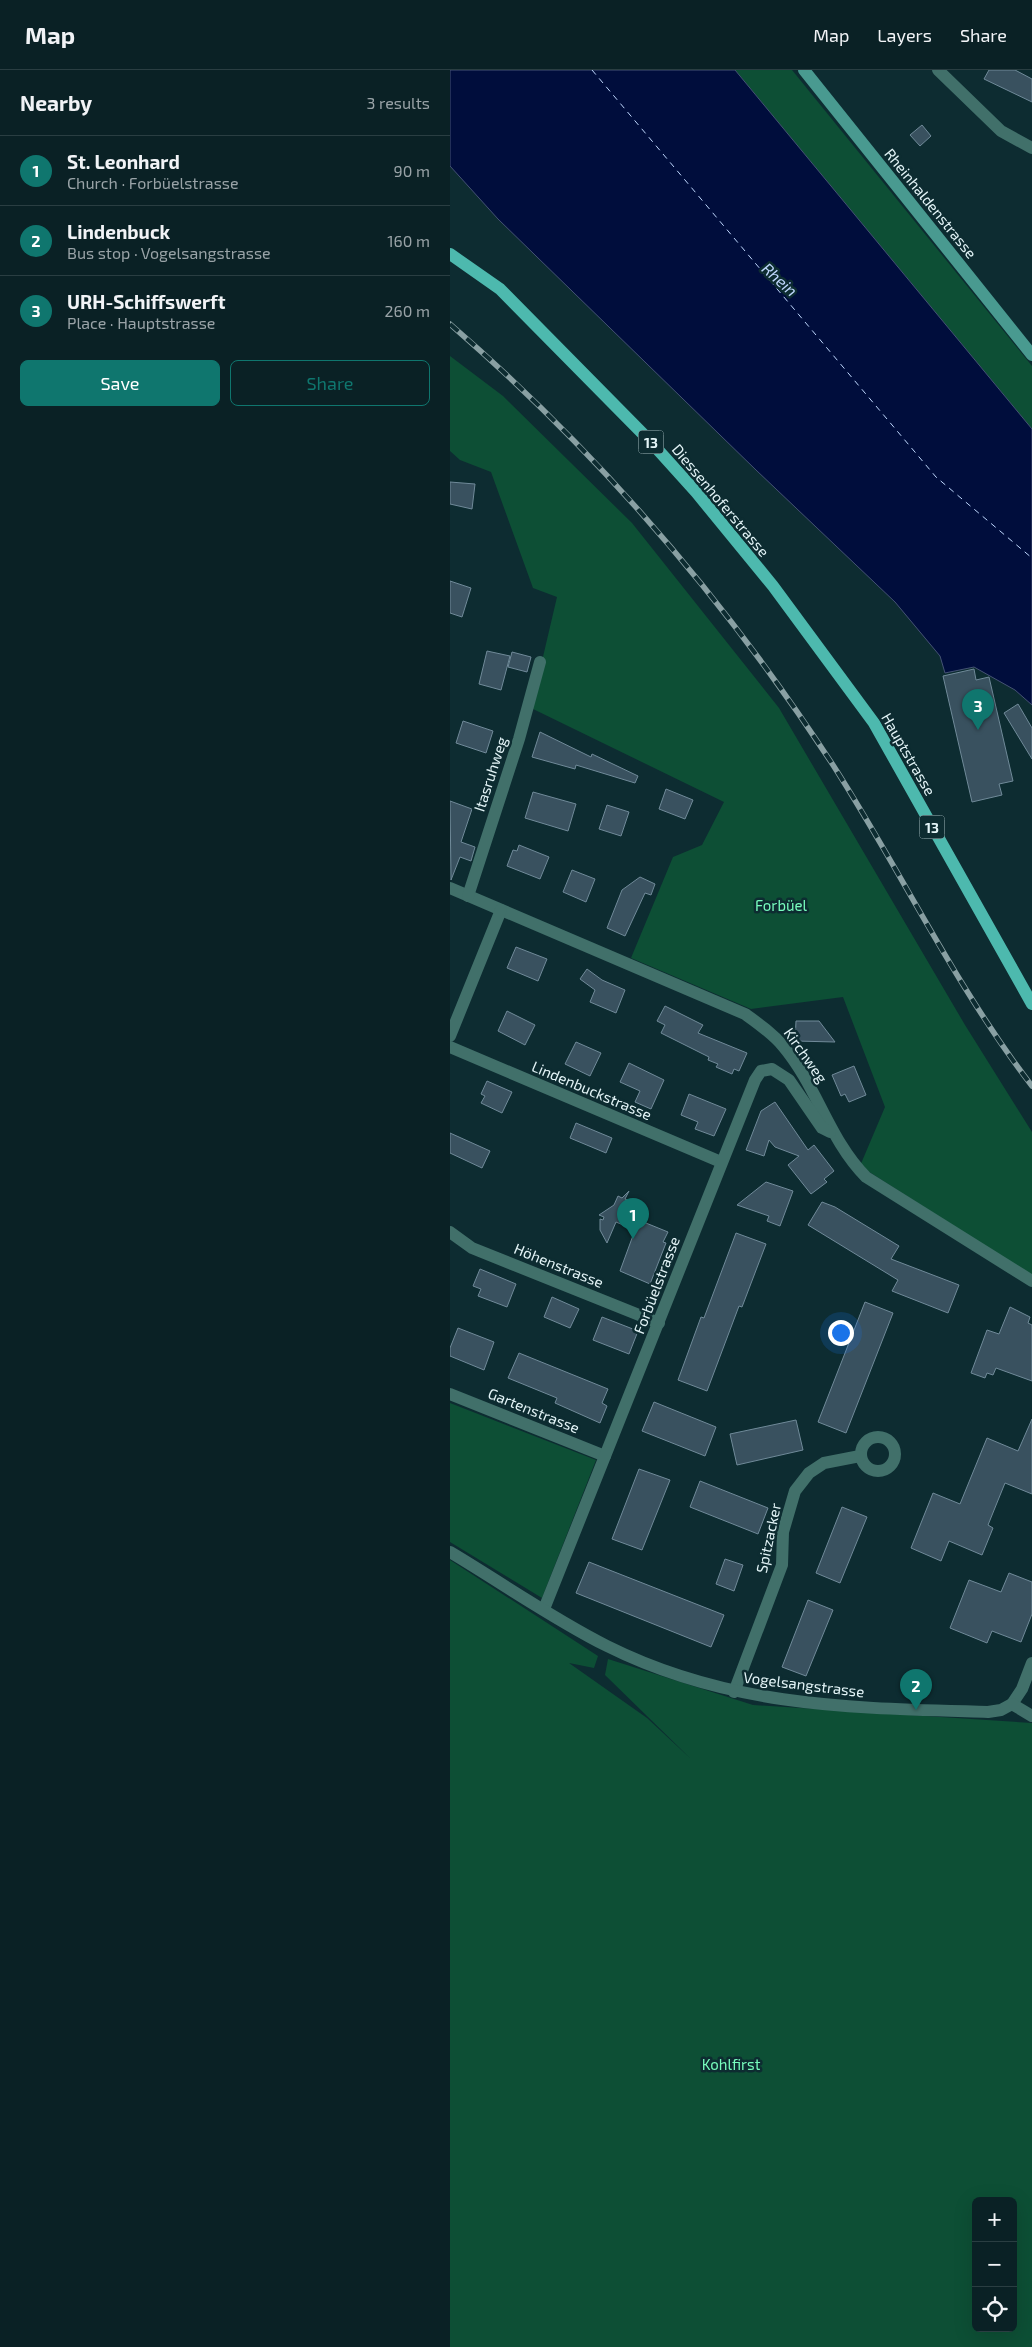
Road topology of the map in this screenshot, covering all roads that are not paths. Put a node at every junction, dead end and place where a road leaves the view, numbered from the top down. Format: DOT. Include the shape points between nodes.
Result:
graph roads {
  1 [pos="804,70"];
  2 [pos="938,70"];
  3 [pos="1032,148"];
  4 [pos="450,254"];
  5 [pos="1032,355"];
  6 [pos="824,656"];
  7 [pos="540,662"];
  8 [pos="450,888"];
  9 [pos="468,896"];
  10 [pos="501,910"];
  11 [pos="1032,1004"];
  12 [pos="450,1036"];
  13 [pos="450,1047"];
  14 [pos="835,1134"];
  15 [pos="722,1162"];
  16 [pos="450,1232"];
  17 [pos="1032,1281"];
  18 [pos="659,1323"];
  19 [pos="450,1394"];
  20 [pos="605,1456"];
  21 [pos="860,1456"];
  22 [pos="450,1552"];
  23 [pos="544,1609"];
  24 [pos="1032,1663"];
  25 [pos="734,1692"];
  26 [pos="1012,1704"];
  27 [pos="1032,1716"];
  1 -- 5 [label="main road, Rheinhaldenstrasse"];
  2 -- 3 [label="street" via="1001,131"];
  4 -- 6 [label="main road, Diessenhoferstrasse / 13" via="500,289 650,441 772,586"];
  6 -- 11 [label="main road, Hauptstrasse / 13" via="874,723"];
  7 -- 9 [label="street, Itasruhweg" via="519,740"];
  8 -- 9 [label="street, Kirchweg"];
  9 -- 10 [label="street, Kirchweg"];
  10 -- 12 [label="street"];
  10 -- 14 [label="street, Kirchweg" via="745,1014 769,1030 805,1078"];
  13 -- 15 [label="street, Lindenbuckstrasse"];
  14 -- 15 [label="street, Forbüelstrasse" via="822,1128 789,1080 766,1068 755,1080"];
  14 -- 17 [label="street, Kirchweg" via="866,1177"];
  15 -- 18 [label="street, Forbüelstrasse"];
  16 -- 18 [label="street, Höhenstrasse" via="472,1248"];
  18 -- 20 [label="street, Forbüelstrasse"];
  19 -- 20 [label="street, Gartenstrasse"];
  20 -- 23 [label="street, Forbüelstrasse"];
  21 -- 25 [label="street, Spitzacker" via="824,1463 809,1473 795,1491 783,1532 782,1565"];
  22 -- 23 [label="street, Vogelsangstrasse"];
  23 -- 25 [label="street, Vogelsangstrasse" via="607,1646 671,1673"];
  24 -- 26 [label="street"];
  25 -- 26 [label="street, Vogelsangstrasse" via="784,1701 869,1708 988,1712"];
  26 -- 27 [label="street"];
}
